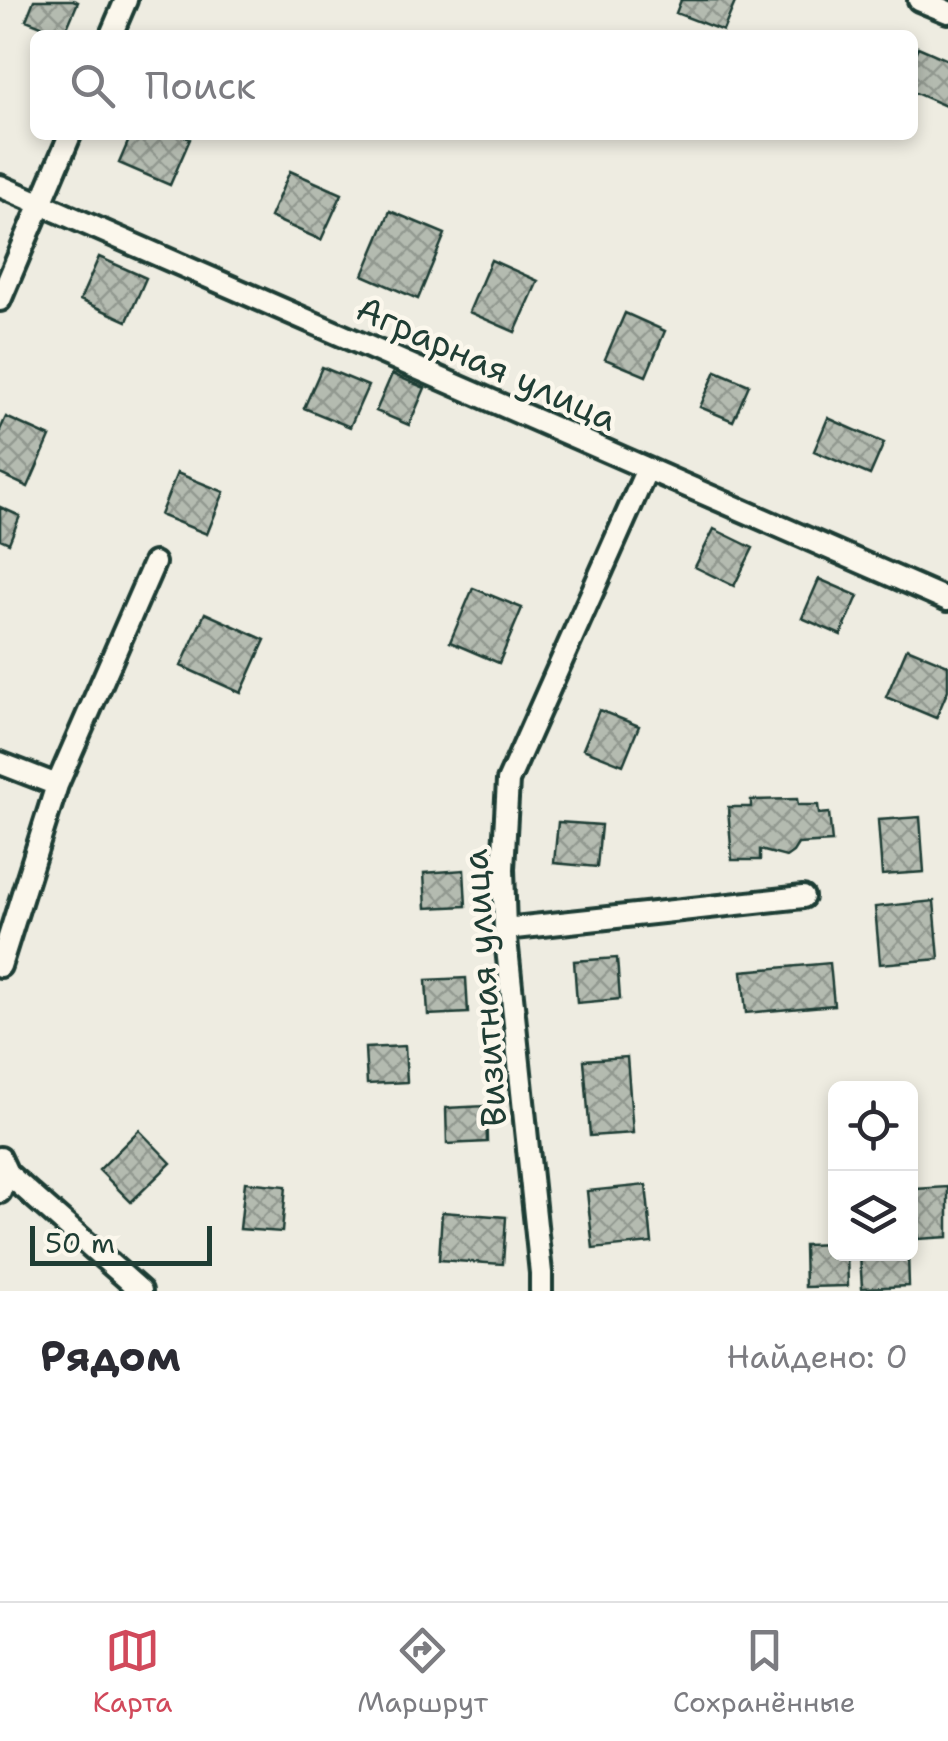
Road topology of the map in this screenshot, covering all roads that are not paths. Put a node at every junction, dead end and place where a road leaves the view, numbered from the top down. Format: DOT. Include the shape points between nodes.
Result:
graph roads {
  1 [pos="126,0"];
  2 [pos="919,0"];
  3 [pos="948,12"];
  4 [pos="113,30"];
  5 [pos="68,140"];
  6 [pos="0,186"];
  7 [pos="42,204"];
  8 [pos="0,300"];
  9 [pos="647,469"];
  10 [pos="154,564"];
  11 [pos="948,600"];
  12 [pos="0,763"];
  13 [pos="57,785"];
  14 [pos="804,897"];
  15 [pos="505,929"];
  16 [pos="0,966"];
  17 [pos="2,1174"];
  18 [pos="140,1291"];
  19 [pos="541,1291"];
  1 -- 4 [label="street"];
  2 -- 3 [label="street"];
  5 -- 7 [label="street"];
  6 -- 7 [label="street, Аграрная улица"];
  7 -- 8 [label="street"];
  7 -- 9 [label="street, Аграрная улица"];
  9 -- 11 [label="street, Аграрная улица"];
  9 -- 15 [label="street, Визитная улица" via="508,781"];
  10 -- 13 [label="street"];
  12 -- 13 [label="street"];
  13 -- 16 [label="street"];
  14 -- 15 [label="street"];
  15 -- 19 [label="street, Визитная улица"];
  17 -- 18 [label="street"];
}
